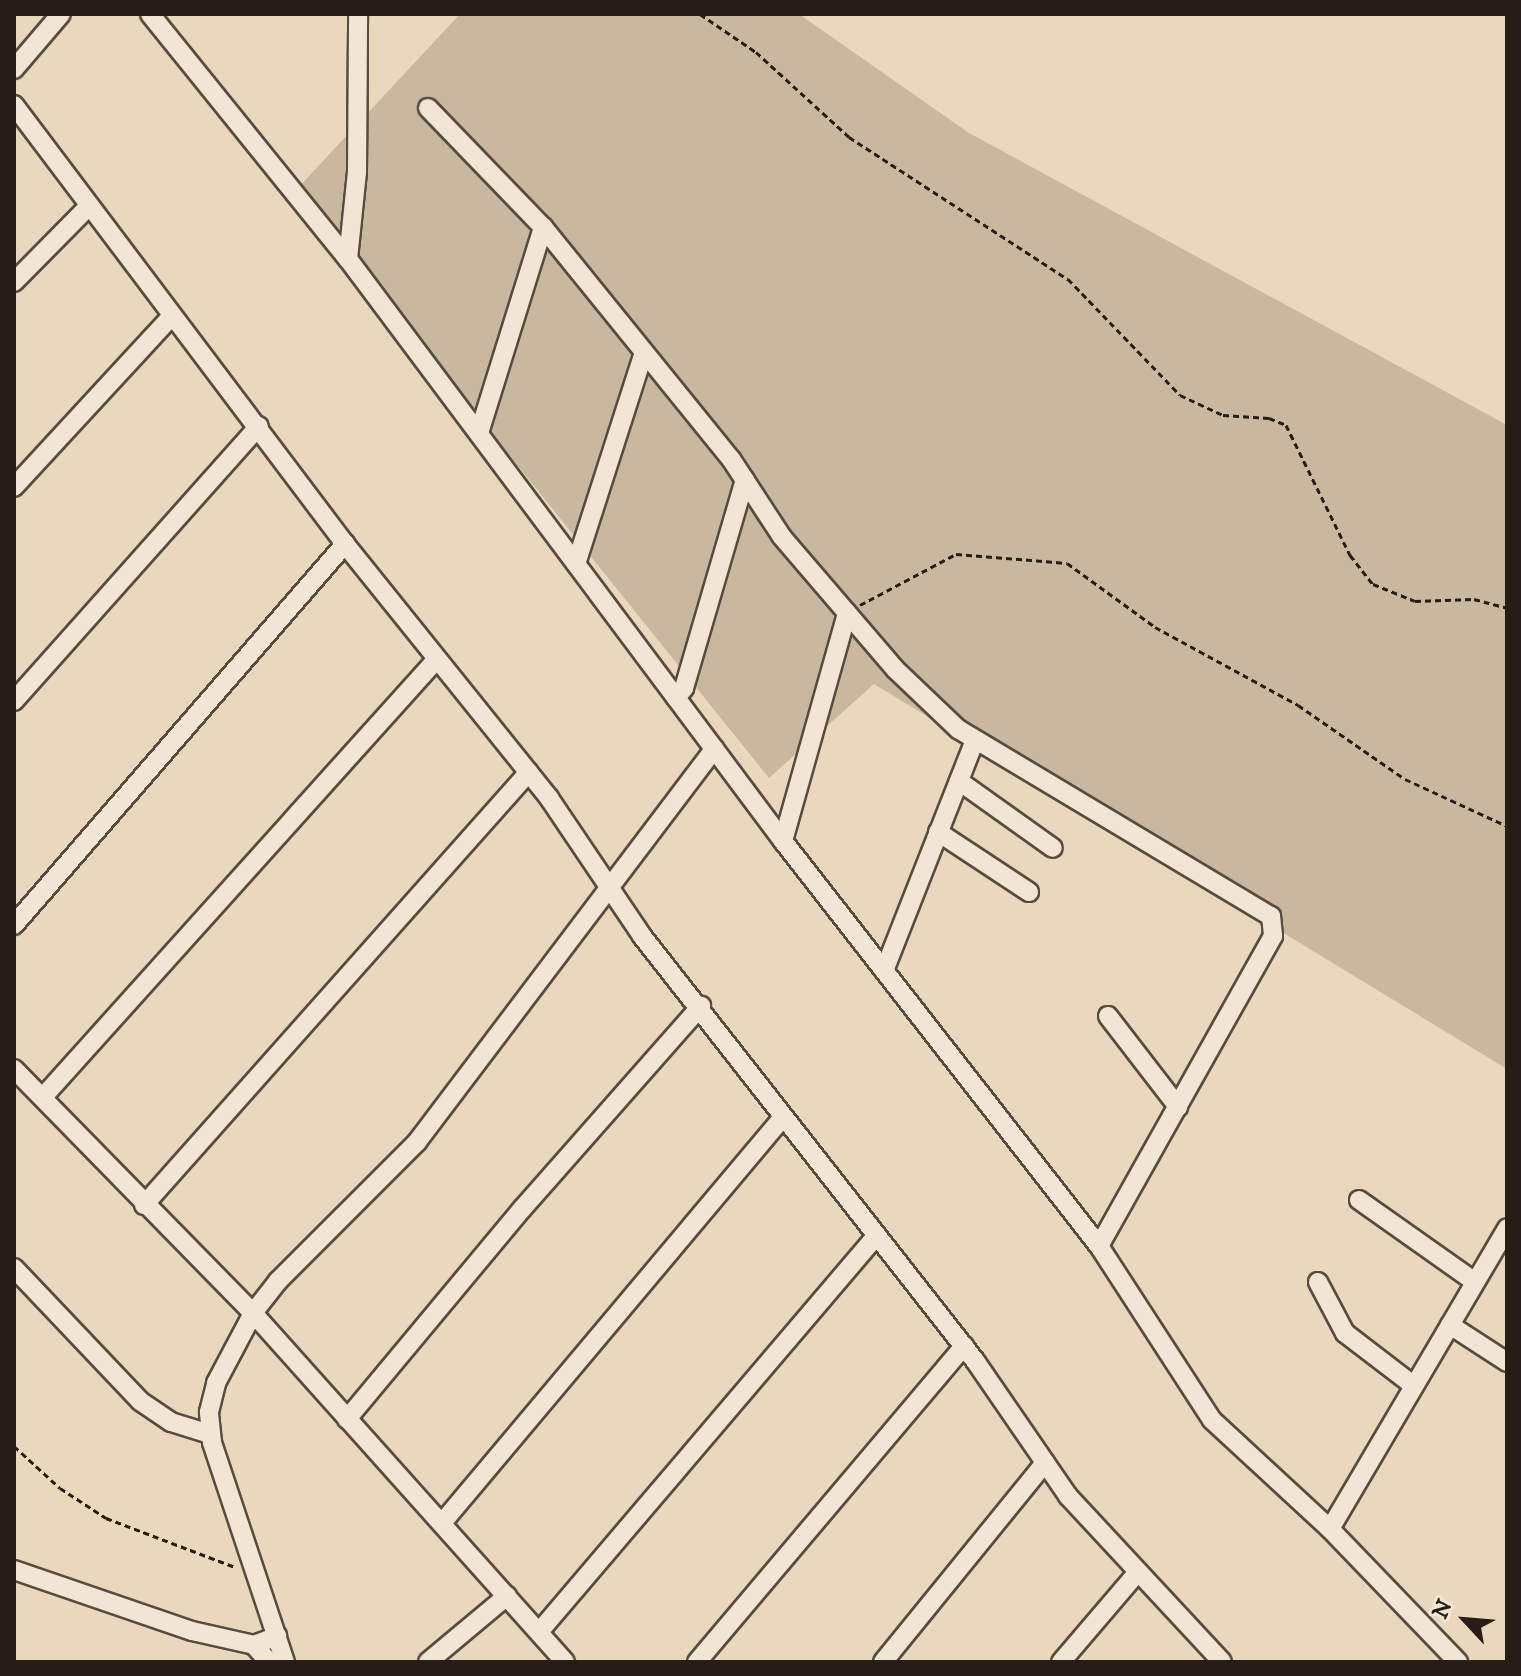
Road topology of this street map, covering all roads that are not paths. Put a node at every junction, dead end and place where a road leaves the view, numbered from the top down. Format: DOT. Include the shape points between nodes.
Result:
graph roads {
  1 [pos="61,14"];
  2 [pos="150,14"];
  3 [pos="358,14"];
  4 [pos="14,69"];
  5 [pos="14,105"];
  6 [pos="428,108"];
  7 [pos="89,206"];
  8 [pos="543,227"];
  9 [pos="348,259"];
  10 [pos="14,282"];
  11 [pos="171,317"];
  12 [pos="643,355"];
  13 [pos="259,426"];
  14 [pos="479,433"];
  15 [pos="745,480"];
  16 [pos="14,487"];
  17 [pos="345,544"];
  18 [pos="576,564"];
  19 [pos="847,613"];
  20 [pos="436,660"];
  21 [pos="676,698"];
  22 [pos="14,701"];
  23 [pos="975,740"];
  24 [pos="714,749"];
  25 [pos="529,772"];
  26 [pos="959,781"];
  27 [pos="938,832"];
  28 [pos="783,841"];
  29 [pos="1053,848"];
  30 [pos="608,885"];
  31 [pos="1029,892"];
  32 [pos="14,925"];
  33 [pos="884,971"];
  34 [pos="701,1006"];
  35 [pos="1108,1016"];
  36 [pos="14,1069"];
  37 [pos="43,1097"];
  38 [pos="1178,1107"];
  39 [pos="783,1117"];
  40 [pos="1359,1200"];
  41 [pos="144,1205"];
  42 [pos="1507,1228"];
  43 [pos="877,1235"];
  44 [pos="1099,1246"];
  45 [pos="14,1268"];
  46 [pos="1474,1281"];
  47 [pos="1318,1282"];
  48 [pos="253,1313"];
  49 [pos="1450,1325"];
  50 [pos="964,1346"];
  51 [pos="1507,1362"];
  52 [pos="1414,1386"];
  53 [pos="347,1419"];
  54 [pos="210,1434"];
  55 [pos="1045,1463"];
  56 [pos="442,1523"];
  57 [pos="1330,1529"];
  58 [pos="14,1570"];
  59 [pos="1138,1572"];
  60 [pos="507,1596"];
  61 [pos="539,1632"];
  62 [pos="277,1636"];
  63 [pos="254,1645"];
  64 [pos="269,1662"];
  65 [pos="285,1662"];
  66 [pos="428,1662"];
  67 [pos="565,1662"];
  68 [pos="697,1662"];
  69 [pos="883,1662"];
  70 [pos="1061,1662"];
  71 [pos="1222,1662"];
  72 [pos="1458,1662"];
  1 -- 4 [label="street"];
  2 -- 9 [label="street"];
  3 -- 9 [label="street" via="357,172"];
  5 -- 7 [label="street"];
  6 -- 8 [label="street"];
  7 -- 10 [label="street"];
  7 -- 11 [label="street"];
  8 -- 12 [label="street"];
  8 -- 14 [label="street"];
  9 -- 14 [label="street"];
  11 -- 13 [label="street"];
  11 -- 16 [label="street"];
  12 -- 15 [label="street"];
  12 -- 18 [label="street"];
  13 -- 17 [label="street"];
  13 -- 22 [label="street"];
  14 -- 18 [label="street"];
  15 -- 19 [label="street" via="782,537"];
  15 -- 21 [label="street" via="684,688"];
  17 -- 20 [label="street"];
  17 -- 32 [label="street"];
  18 -- 21 [label="street"];
  19 -- 23 [label="street" via="896,670"];
  19 -- 28 [label="street"];
  20 -- 25 [label="street"];
  20 -- 37 [label="street"];
  21 -- 24 [label="street"];
  23 -- 26 [label="street"];
  23 -- 38 [label="street" via="1271,916 1273,936"];
  24 -- 28 [label="street"];
  24 -- 30 [label="street"];
  25 -- 30 [label="street"];
  25 -- 41 [label="street"];
  26 -- 27 [label="street"];
  26 -- 29 [label="street"];
  27 -- 31 [label="street"];
  27 -- 33 [label="street"];
  28 -- 33 [label="street"];
  30 -- 34 [label="street"];
  30 -- 48 [label="street" via="568,946 417,1142 278,1281"];
  33 -- 44 [label="street"];
  34 -- 39 [label="street"];
  34 -- 53 [label="street"];
  35 -- 38 [label="street"];
  36 -- 37 [label="street"];
  37 -- 41 [label="street"];
  38 -- 44 [label="street"];
  39 -- 43 [label="street"];
  39 -- 56 [label="street"];
  40 -- 46 [label="street"];
  41 -- 48 [label="street"];
  42 -- 46 [label="street"];
  43 -- 50 [label="street"];
  43 -- 61 [label="street"];
  44 -- 57 [label="street" via="1212,1420"];
  45 -- 54 [label="street" via="140,1401 171,1422"];
  46 -- 49 [label="street"];
  47 -- 52 [label="street" via="1345,1333"];
  48 -- 53 [label="street"];
  48 -- 54 [label="street" via="216,1383"];
  49 -- 51 [label="street"];
  49 -- 52 [label="street"];
  50 -- 55 [label="street"];
  50 -- 68 [label="street"];
  52 -- 57 [label="street"];
  53 -- 56 [label="street"];
  54 -- 62 [label="street"];
  55 -- 59 [label="street" via="1089,1521"];
  55 -- 69 [label="street"];
  56 -- 60 [label="street"];
  57 -- 72 [label="street"];
  58 -- 63 [label="street" via="93,1593 171,1625"];
  59 -- 70 [label="street"];
  59 -- 71 [label="street"];
  60 -- 61 [label="street"];
  60 -- 66 [label="street"];
  61 -- 67 [label="street"];
  62 -- 63 [label="street"];
  62 -- 65 [label="street"];
  63 -- 64 [label="street"];
}
